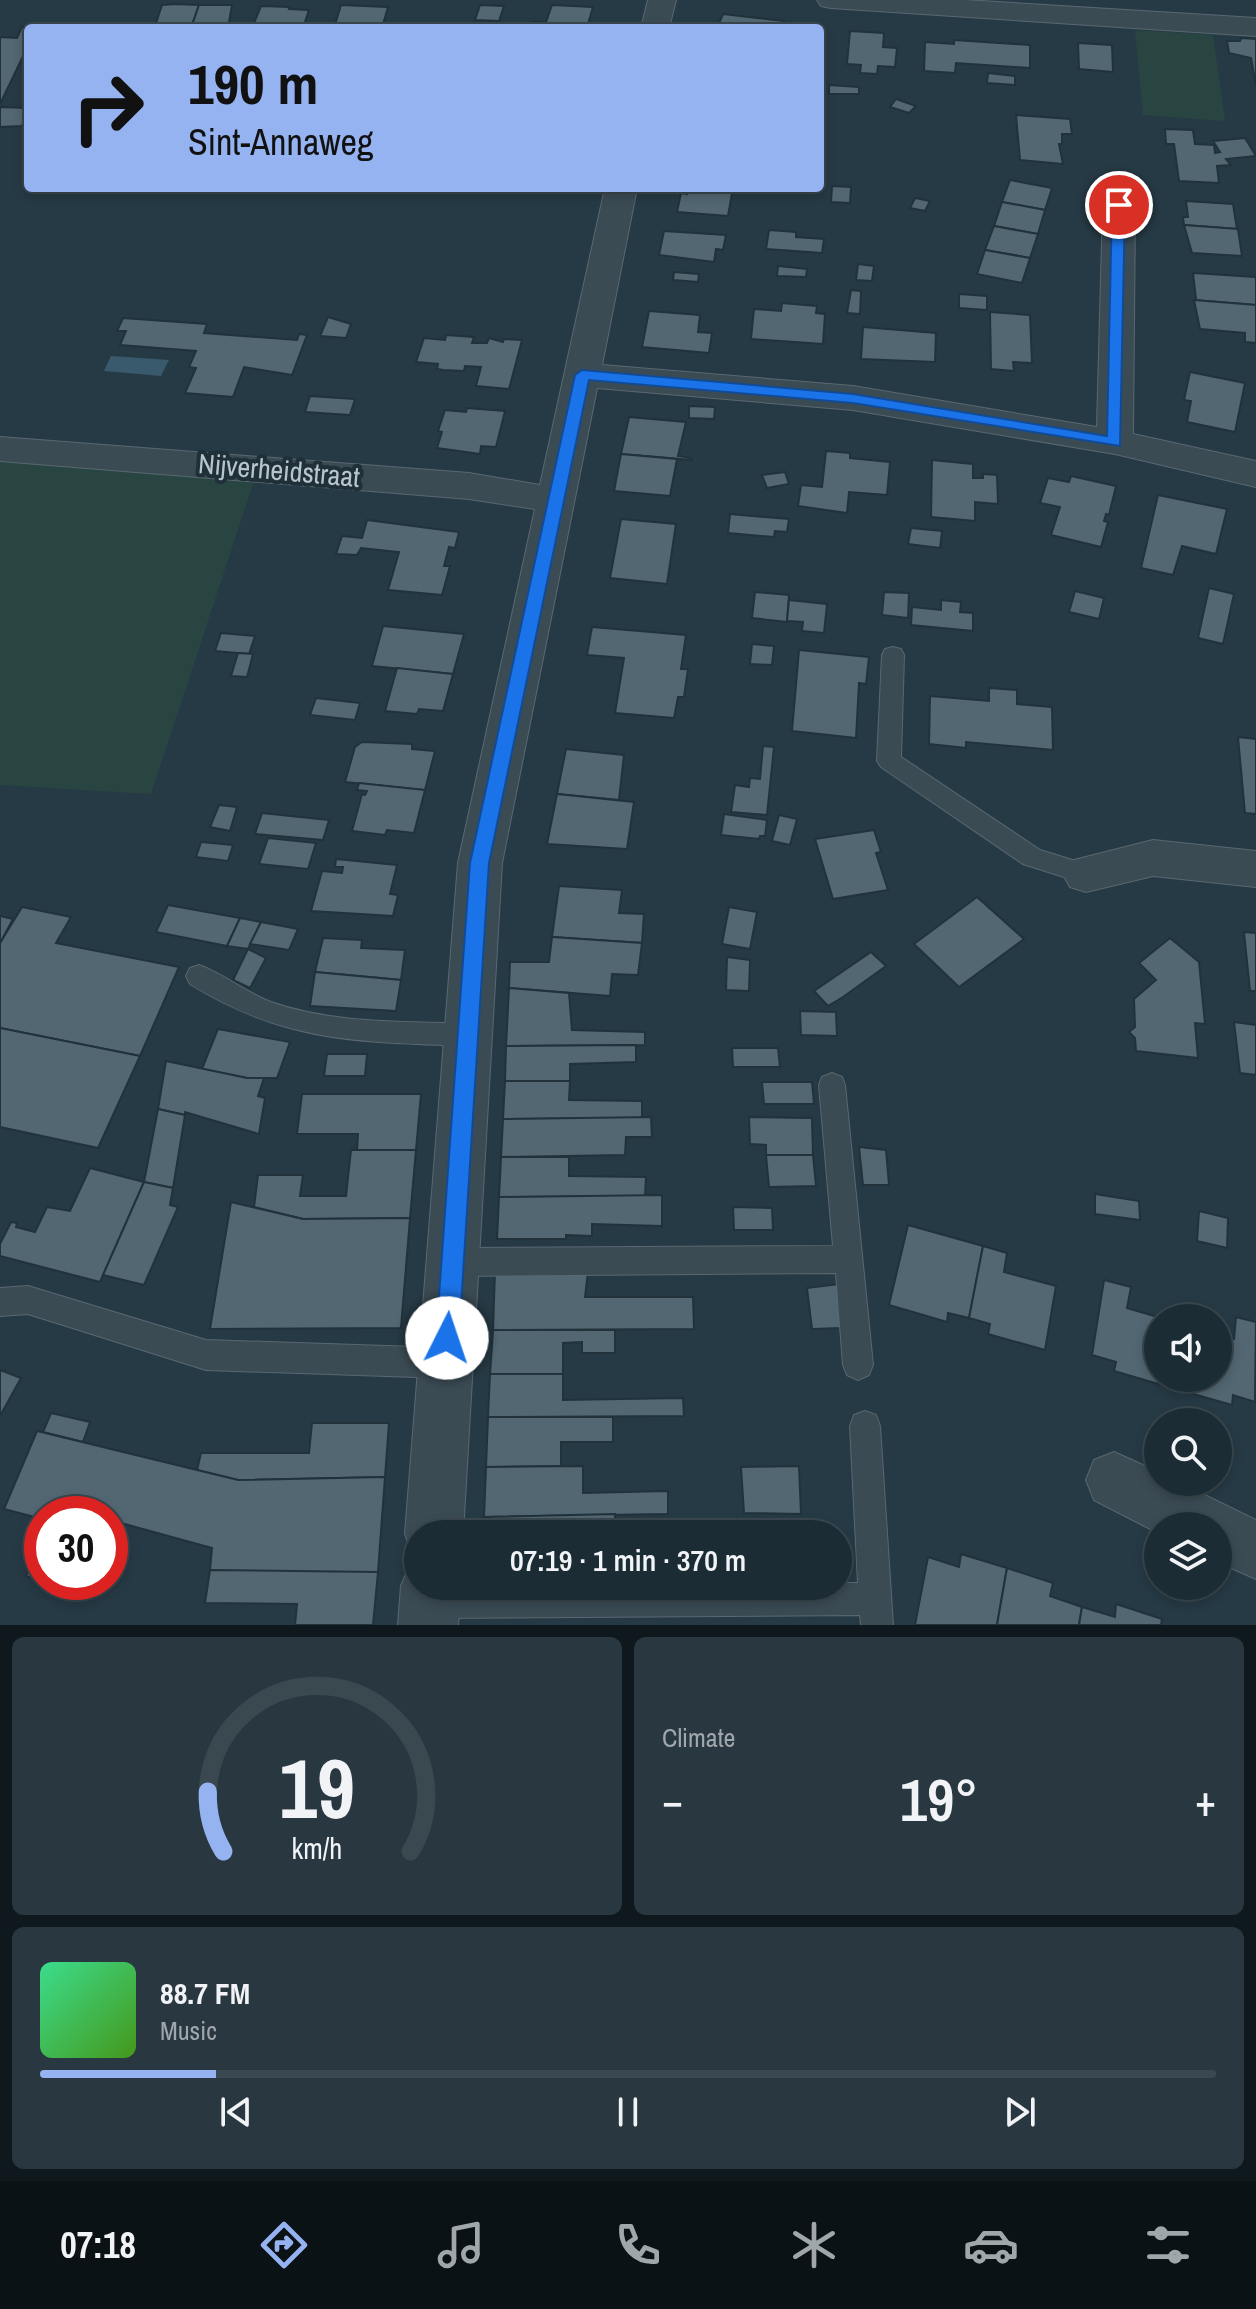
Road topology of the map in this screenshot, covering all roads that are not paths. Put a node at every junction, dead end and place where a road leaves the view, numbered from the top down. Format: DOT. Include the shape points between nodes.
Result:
graph roads {
  1 [pos="662,0"];
  2 [pos="831,0"];
  3 [pos="656,24"];
  4 [pos="1256,27"];
  5 [pos="620,192"];
  6 [pos="1119,205"];
  7 [pos="582,375"];
  8 [pos="1115,442"];
  9 [pos="0,449"];
  10 [pos="1256,474"];
  11 [pos="556,500"];
  12 [pos="893,655"];
  13 [pos="1256,869"];
  14 [pos="1086,874"];
  15 [pos="199,976"];
  16 [pos="468,1035"];
  17 [pos="832,1085"];
  18 [pos="849,1259"];
  19 [pos="452,1262"];
  20 [pos="0,1302"];
  21 [pos="446,1363"];
  22 [pos="858,1365"];
  23 [pos="865,1426"];
  24 [pos="1114,1480"];
  25 [pos="1177,1512"];
  26 [pos="435,1520"];
  27 [pos="1232,1539"];
  28 [pos="1256,1550"];
  29 [pos="430,1604"];
  30 [pos="876,1612"];
  1 -- 3 [label="street"];
  2 -- 4 [label="street"];
  5 -- 7 [label="street"];
  6 -- 8 [label="street"];
  7 -- 8 [label="street" via="853,398"];
  7 -- 11 [label="street"];
  8 -- 10 [label="street"];
  9 -- 11 [label="street, Nijverheidstraat" via="469,486"];
  11 -- 16 [label="street" via="480,863"];
  12 -- 14 [label="lane" via="889,761 1032,857"];
  13 -- 14 [label="street" via="1153,858"];
  15 -- 16 [label="lane" via="280,1018 331,1029"];
  16 -- 19 [label="street"];
  17 -- 18 [label="lane"];
  18 -- 19 [label="lane"];
  18 -- 22 [label="lane"];
  19 -- 21 [label="street"];
  20 -- 21 [label="lane" via="28,1300 206,1355"];
  21 -- 26 [label="street"];
  23 -- 30 [label="lane"];
  24 -- 25 [label="street"];
  27 -- 28 [label="street"];
  29 -- 30 [label="lane"];
}
